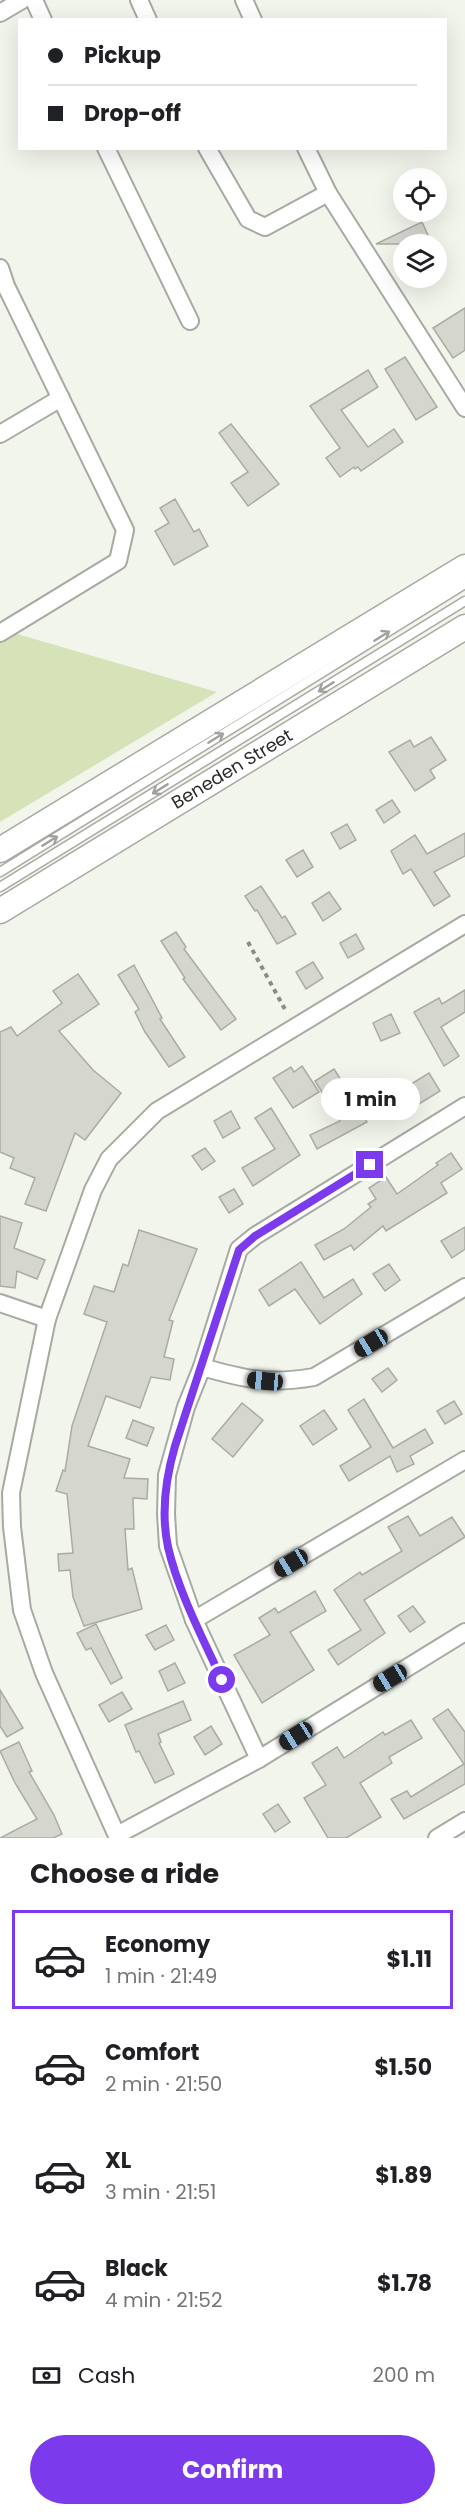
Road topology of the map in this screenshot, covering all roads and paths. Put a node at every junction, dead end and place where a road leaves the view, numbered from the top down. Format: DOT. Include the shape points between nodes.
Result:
graph roads {
  1 [pos="22,0"];
  2 [pos="34,0"];
  3 [pos="139,0"];
  4 [pos="244,0"];
  5 [pos="0,13"];
  6 [pos="42,18"];
  7 [pos="147,18"];
  8 [pos="252,18"];
  9 [pos="107,150"];
  10 [pos="208,150"];
  11 [pos="307,150"];
  12 [pos="328,193"];
  13 [pos="0,268"];
  14 [pos="190,321"];
  15 [pos="61,398"];
  16 [pos="465,408"];
  17 [pos="0,434"];
  18 [pos="465,567"];
  19 [pos="465,584"];
  20 [pos="465,601"];
  21 [pos="465,627"];
  22 [pos="0,633"];
  23 [pos="0,850"];
  24 [pos="0,872"];
  25 [pos="0,887"];
  26 [pos="0,911"];
  27 [pos="465,924"];
  28 [pos="248,942"];
  29 [pos="294,1026"];
  30 [pos="465,1106"];
  31 [pos="465,1287"];
  32 [pos="0,1303"];
  33 [pos="47,1319"];
  34 [pos="202,1367"];
  35 [pos="465,1460"];
  36 [pos="7,1538"];
  37 [pos="194,1620"];
  38 [pos="465,1632"];
  39 [pos="259,1759"];
  40 [pos="465,1821"];
  41 [pos="117,1836"];
  42 [pos="437,1838"];
  1 -- 5 [label="street"];
  2 -- 6 [label="street"];
  3 -- 7 [label="street"];
  4 -- 8 [label="street"];
  9 -- 14 [label="street"];
  10 -- 12 [label="street" via="249,219 265,227"];
  11 -- 12 [label="street"];
  12 -- 16 [label="street"];
  13 -- 15 [label="street"];
  15 -- 17 [label="street"];
  15 -- 22 [label="street" via="125,530 118,561"];
  18 -- 23 [label="main road"];
  24 -- 19 [label="lane, one-way"];
  20 -- 25 [label="lane, one-way"];
  21 -- 26 [label="main road, Beneden Street"];
  27 -- 29 [label="street"];
  28 -- 29 [label="path"];
  29 -- 33 [label="street" via="158,1111 109,1159 93,1190"];
  30 -- 34 [label="street" via="255,1236 239,1250"];
  31 -- 34 [label="street" via="314,1377 286,1382 244,1379"];
  32 -- 33 [label="street"];
  33 -- 36 [label="street" via="11,1493"];
  34 -- 37 [label="street" via="167,1475 168,1546"];
  35 -- 37 [label="street"];
  36 -- 41 [label="street" via="22,1610 44,1673"];
  37 -- 39 [label="street"];
  38 -- 39 [label="street"];
  39 -- 41 [label="street"];
  40 -- 42 [label="street"];
}
